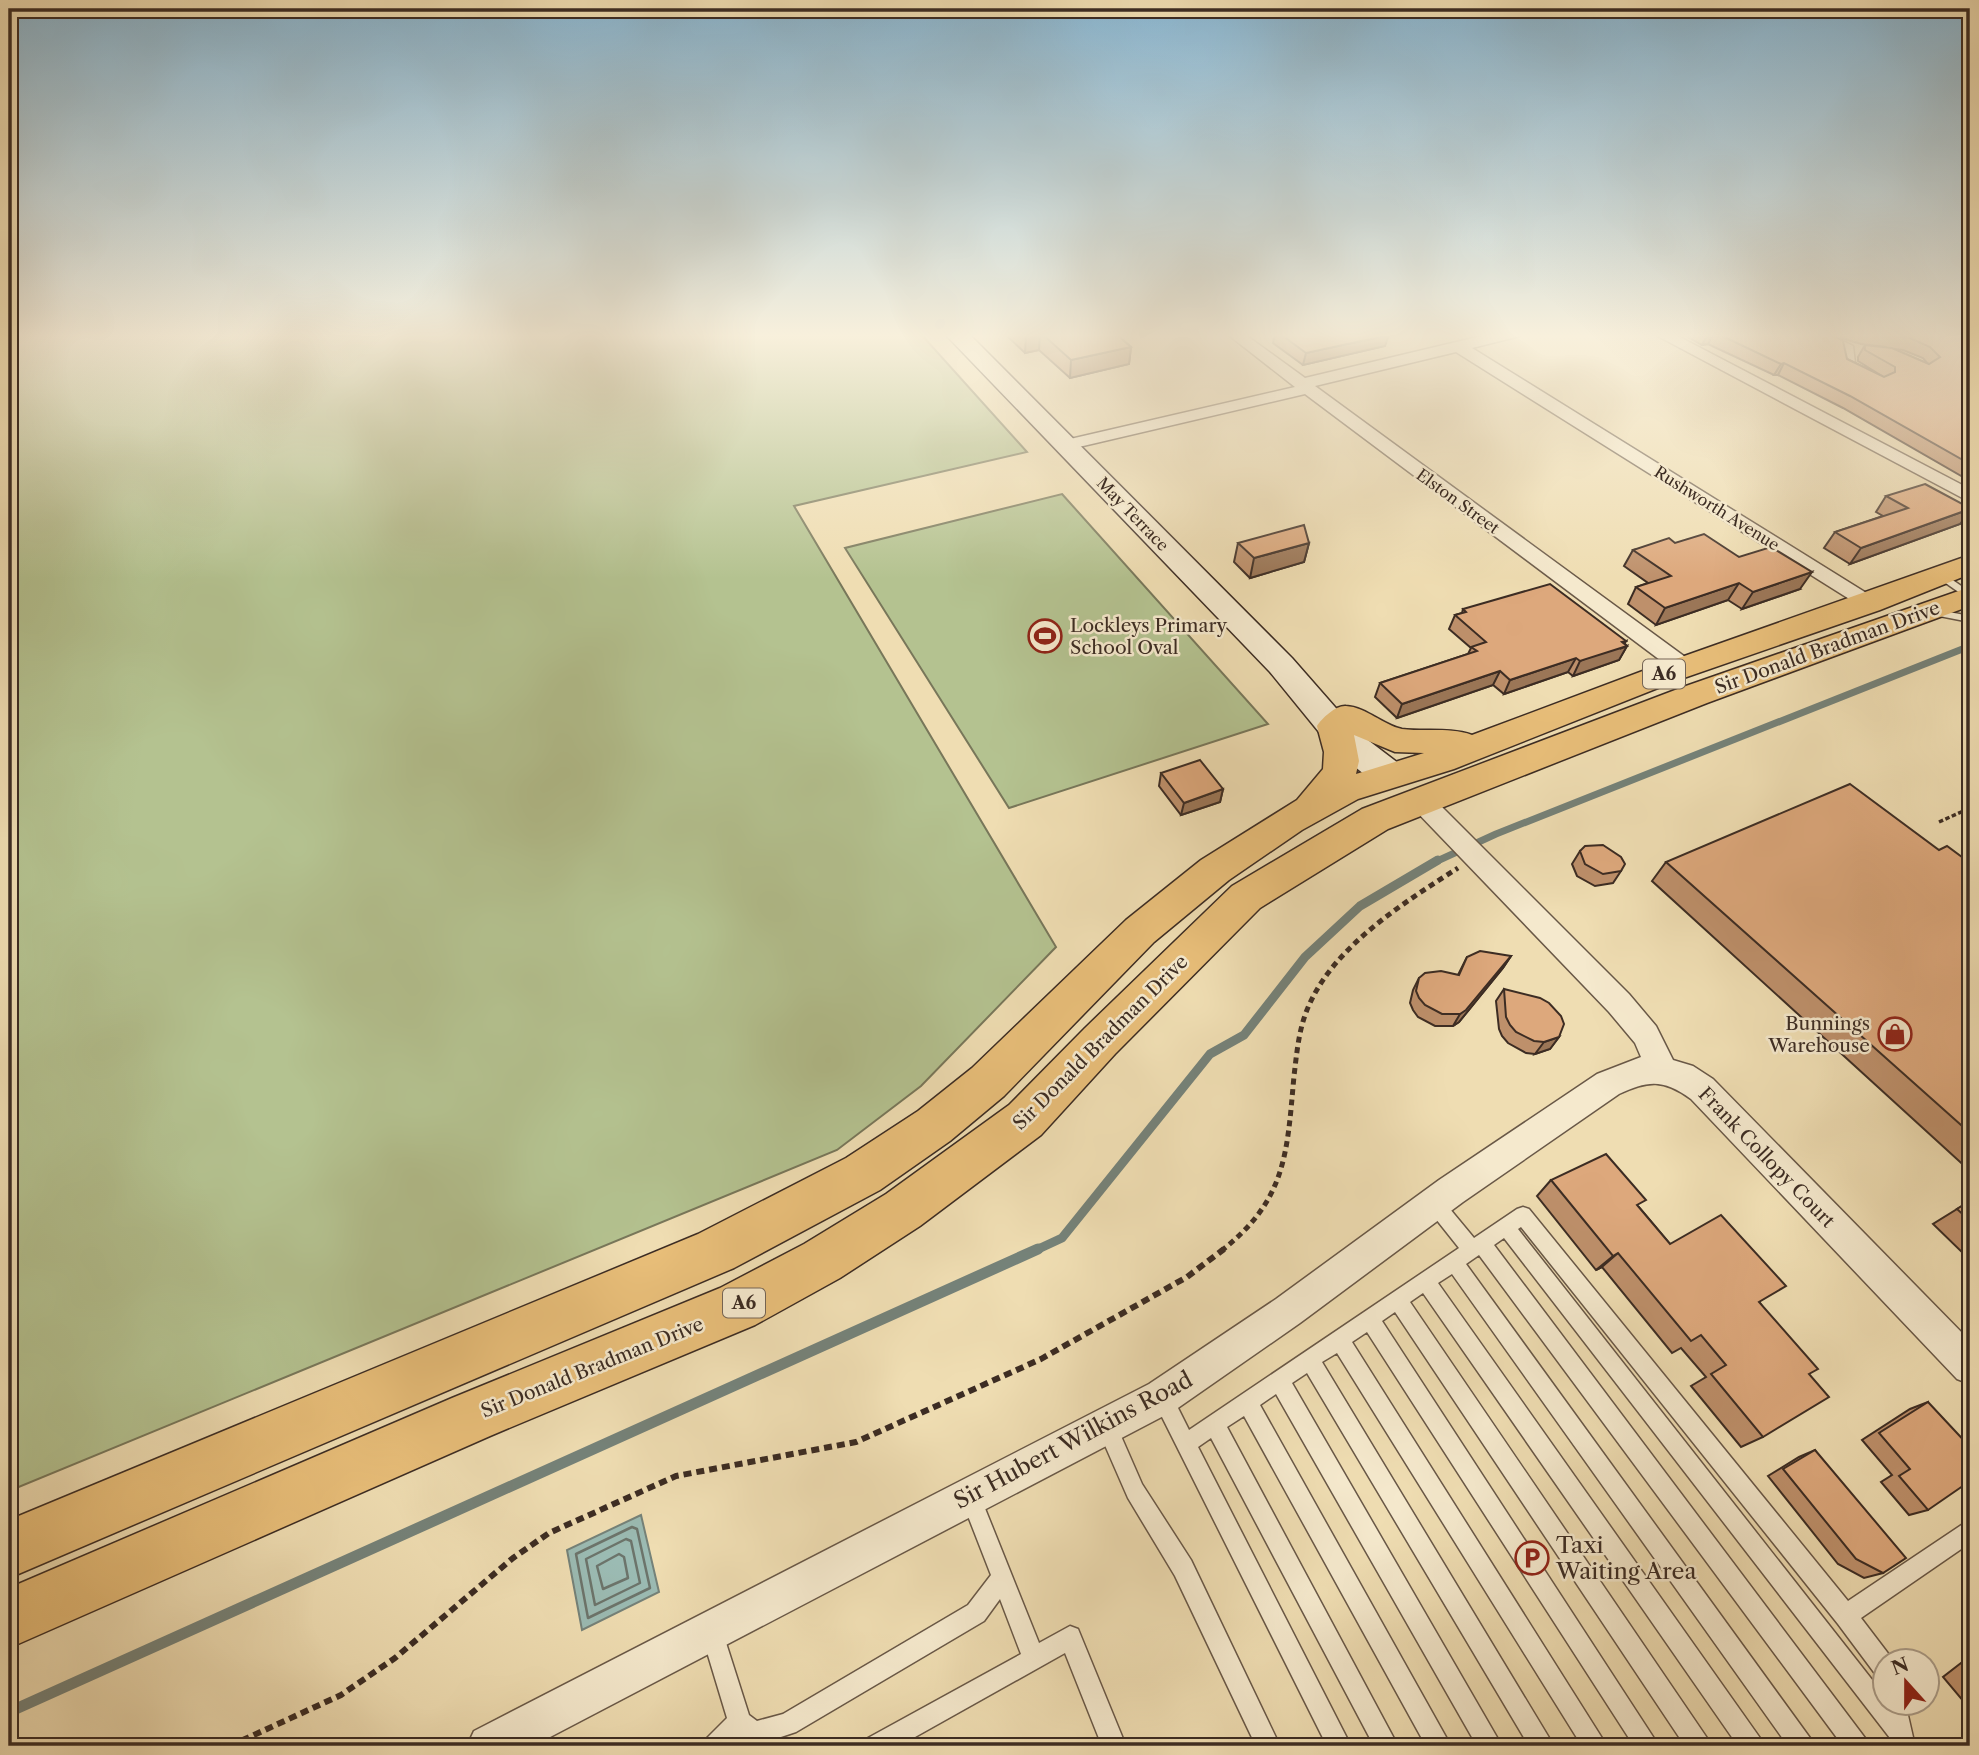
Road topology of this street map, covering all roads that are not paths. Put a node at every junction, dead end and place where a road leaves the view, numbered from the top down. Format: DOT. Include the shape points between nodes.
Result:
graph roads {
  1 [pos="1036,415"];
  2 [pos="1187,415"];
  3 [pos="1342,415"];
  4 [pos="1568,415"];
  5 [pos="1815,415"];
  6 [pos="1066,445"];
  7 [pos="1970,496"];
  8 [pos="1966,594"];
  9 [pos="1869,603"];
  10 [pos="1684,667"];
  11 [pos="1339,722"];
  12 [pos="1486,760"];
  13 [pos="1395,799"];
  14 [pos="1301,814"];
  15 [pos="1663,1070"];
  16 [pos="1434,1203"];
  17 [pos="1506,1227"];
  18 [pos="1477,1246"];
  19 [pos="1454,1262"];
  20 [pos="1426,1281"];
  21 [pos="1398,1300"];
  22 [pos="1370,1319"];
  23 [pos="1339,1339"];
  24 [pos="1310,1360"];
  25 [pos="1970,1366"];
  26 [pos="1279,1380"];
  27 [pos="1162,1397"];
  28 [pos="1247,1402"];
  29 [pos="1214,1424"];
  30 [pos="1106,1426"];
  31 [pos="1185,1444"];
  32 [pos="971,1496"];
  33 [pos="1970,1531"];
  34 [pos="9,1549"];
  35 [pos="1002,1578"];
  36 [pos="1846,1616"];
  37 [pos="9,1618"];
  38 [pos="712,1632"];
  39 [pos="1870,1647"];
  40 [pos="1034,1659"];
  41 [pos="1896,1716"];
  42 [pos="740,1722"];
  43 [pos="1901,1740"];
  44 [pos="489,1746"];
  45 [pos="715,1746"];
  46 [pos="876,1746"];
  47 [pos="1114,1746"];
  48 [pos="1268,1746"];
  49 [pos="1339,1746"];
  50 [pos="1386,1746"];
  51 [pos="1439,1746"];
  52 [pos="1490,1746"];
  53 [pos="1542,1746"];
  54 [pos="1595,1746"];
  55 [pos="1647,1746"];
  56 [pos="1699,1746"];
  57 [pos="1752,1746"];
  58 [pos="1802,1746"];
  59 [pos="1857,1746"];
  1 -- 6 [label="street, May Terrace"];
  2 -- 6 [label="street"];
  3 -- 10 [label="street, Elston Street"];
  4 -- 9 [label="street, Rushworth Avenue"];
  5 -- 7 [label="street"];
  6 -- 11 [label="street, May Terrace" via="1282,665 1311,703"];
  8 -- 9 [label="main road, Sir Donald Bradman Drive / A6"];
  8 -- 12 [label="main road, Sir Donald Bradman Drive / A6" via="1696,695"];
  9 -- 10 [label="main road, Sir Donald Bradman Drive / A6"];
  10 -- 12 [label="main road, Sir Donald Bradman Drive / A6"];
  11 -- 12 [label="main road"];
  11 -- 13 [label="street, May Terrace"];
  11 -- 14 [label="main road" via="1342,771"];
  12 -- 13 [label="main road, Sir Donald Bradman Drive / A6"];
  13 -- 14 [label="main road, Sir Donald Bradman Drive / A6" via="1345,790"];
  13 -- 15 [label="street" via="1452,832 1633,1019 1647,1035"];
  13 -- 37 [label="main road, Sir Donald Bradman Drive / A6" via="1246,897 1025,1120 903,1210 822,1261 737,1307"];
  14 -- 34 [label="main road, Sir Donald Bradman Drive / A6" via="1215,870 1140,931 988,1082 863,1174 716,1251"];
  15 -- 16 [label="street, Sir Hubert Wilkins Road" via="1639,1070 1608,1084"];
  15 -- 25 [label="street, Frank Collopy Court" via="1682,1075 1702,1089"];
  16 -- 18 [label="lane"];
  16 -- 27 [label="street, Sir Hubert Wilkins Road"];
  17 -- 18 [label="lane"];
  17 -- 36 [label="lane" via="1524,1215"];
  17 -- 43 [label="lane"];
  18 -- 19 [label="lane"];
  18 -- 59 [label="lane"];
  19 -- 20 [label="lane"];
  19 -- 58 [label="lane"];
  20 -- 21 [label="lane"];
  20 -- 57 [label="lane"];
  21 -- 22 [label="lane"];
  21 -- 56 [label="lane"];
  22 -- 23 [label="lane"];
  22 -- 55 [label="lane"];
  23 -- 24 [label="lane"];
  23 -- 54 [label="lane"];
  24 -- 26 [label="lane"];
  24 -- 53 [label="lane"];
  26 -- 28 [label="lane"];
  26 -- 52 [label="lane"];
  27 -- 30 [label="street, Sir Hubert Wilkins Road"];
  27 -- 31 [label="lane"];
  28 -- 29 [label="lane"];
  28 -- 51 [label="lane"];
  29 -- 31 [label="lane"];
  29 -- 50 [label="lane"];
  30 -- 32 [label="street, Sir Hubert Wilkins Road"];
  30 -- 48 [label="lane" via="1135,1491 1183,1568"];
  31 -- 49 [label="lane"];
  32 -- 35 [label="lane"];
  32 -- 38 [label="street, Sir Hubert Wilkins Road"];
  33 -- 36 [label="lane"];
  35 -- 40 [label="lane"];
  35 -- 42 [label="lane" via="976,1613 788,1724 754,1734"];
  36 -- 39 [label="lane"];
  38 -- 42 [label="lane"];
  38 -- 44 [label="street, Sir Hubert Wilkins Road"];
  40 -- 46 [label="lane"];
  40 -- 47 [label="lane" via="1070,1637"];
  41 -- 43 [label="lane"];
  42 -- 45 [label="lane"];
}
